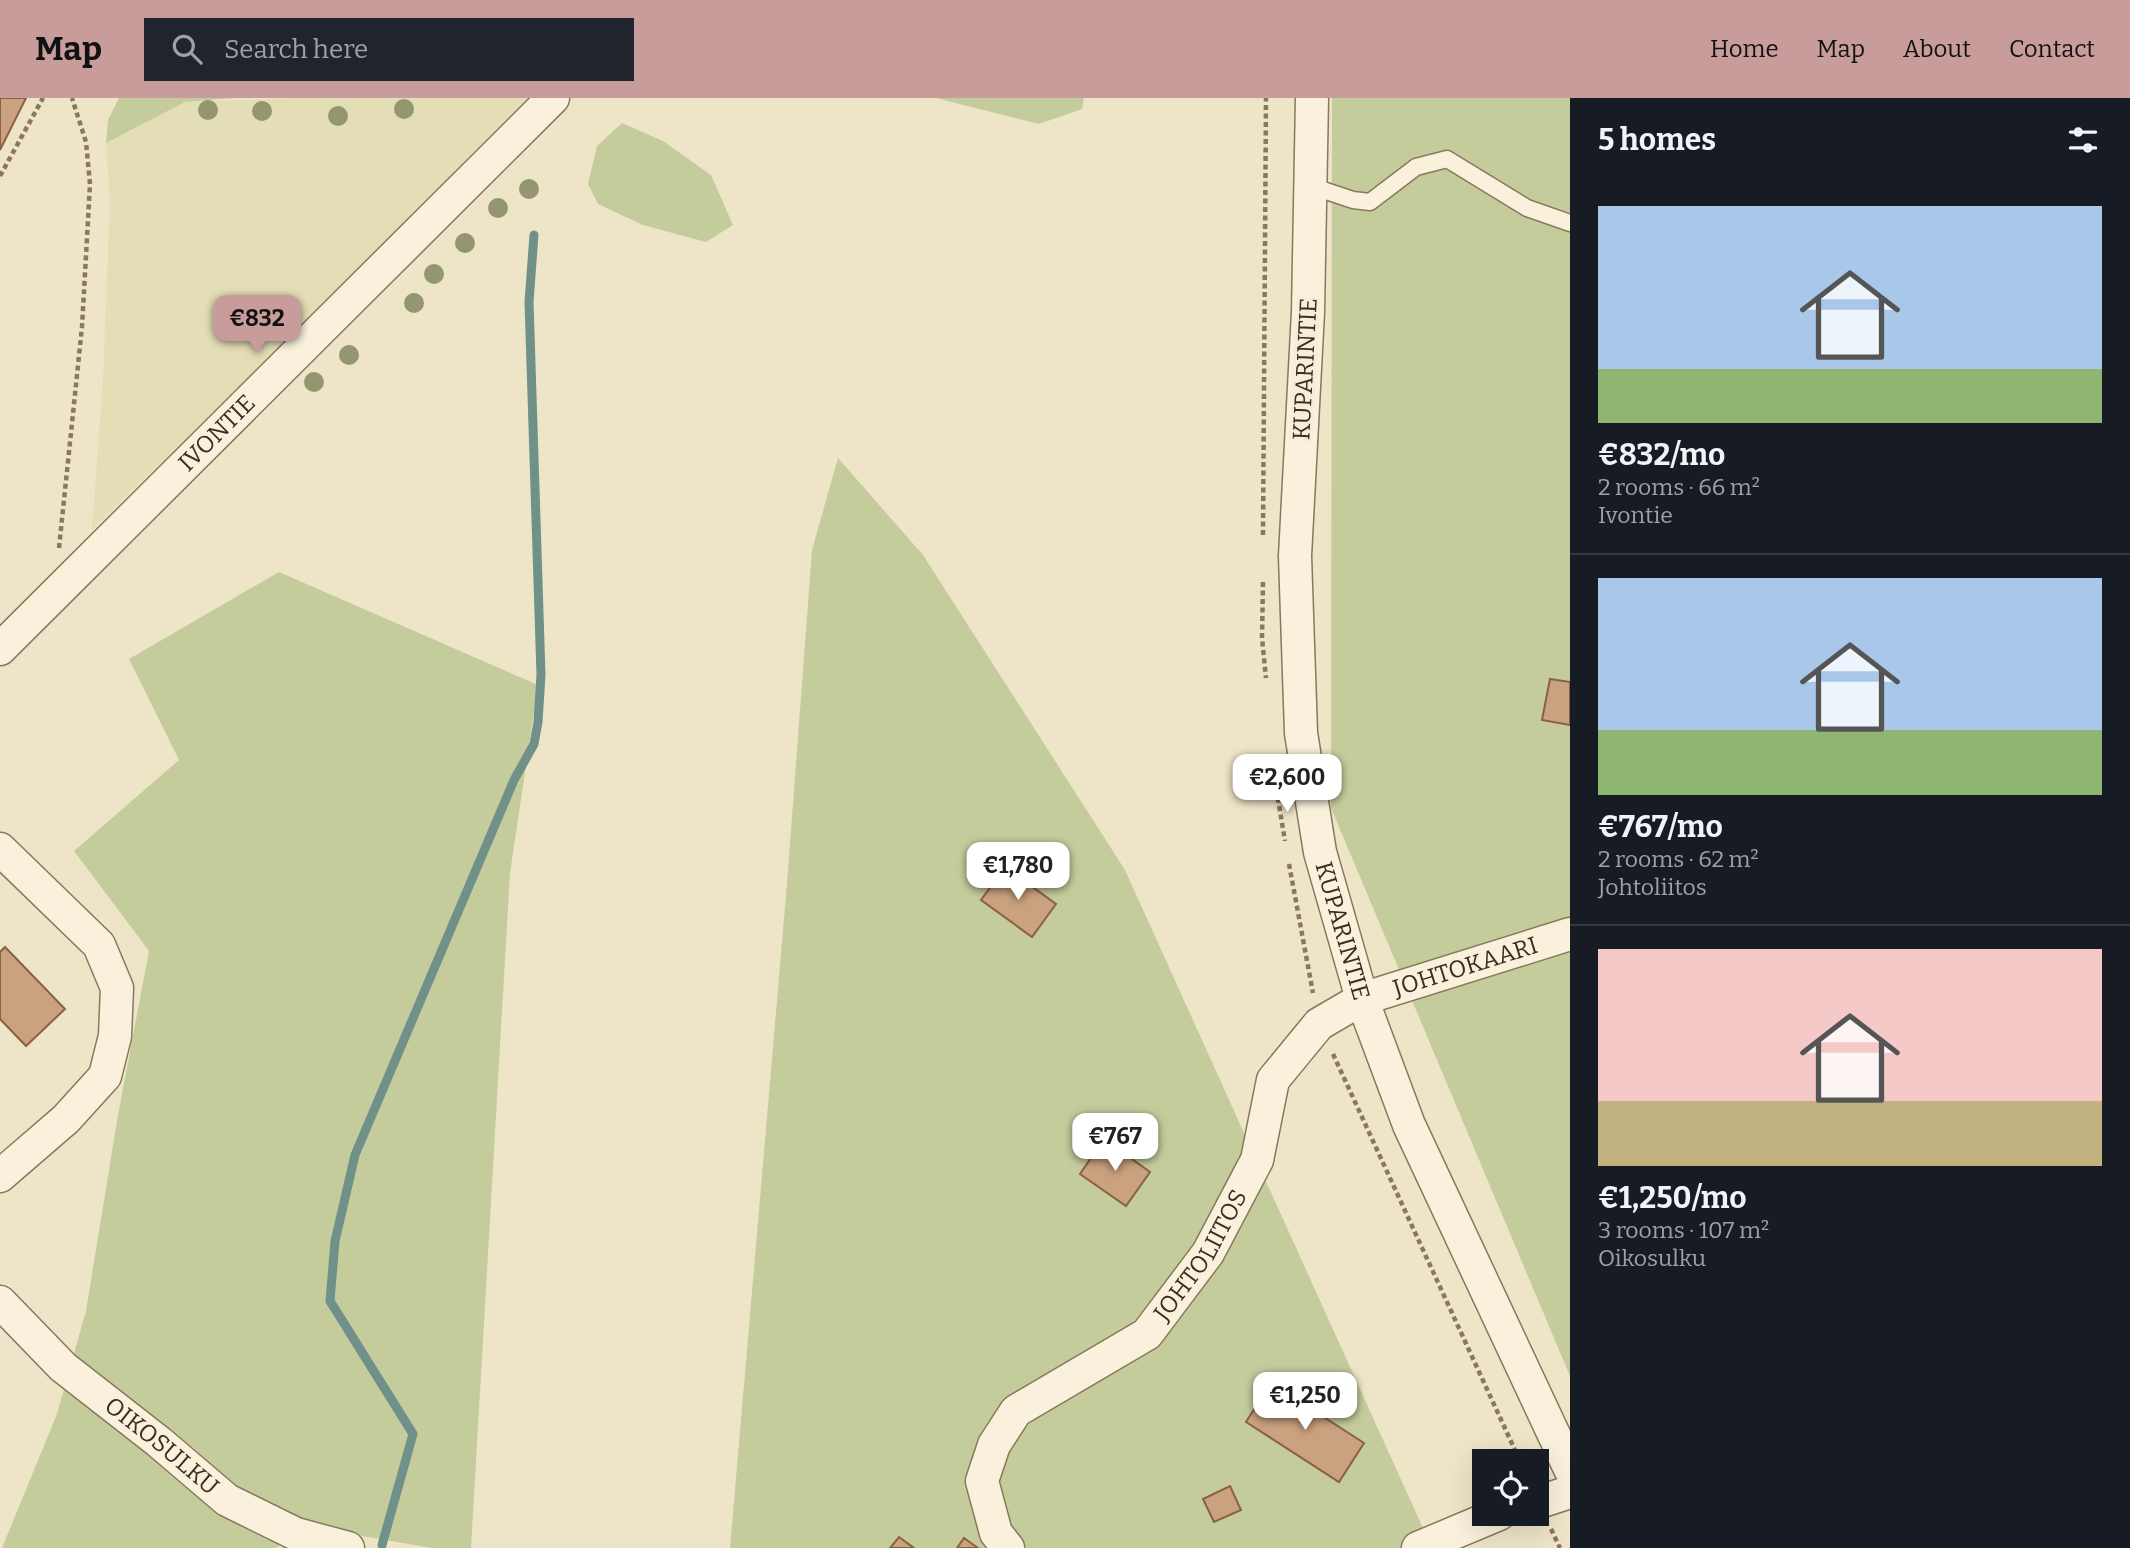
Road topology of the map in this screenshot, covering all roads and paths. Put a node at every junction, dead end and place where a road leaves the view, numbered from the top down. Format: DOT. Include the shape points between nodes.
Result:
graph roads {
  1 [pos="43,98"];
  2 [pos="72,98"];
  3 [pos="553,98"];
  4 [pos="1312,98"];
  5 [pos="0,176"];
  6 [pos="1311,186"];
  7 [pos="1570,223"];
  8 [pos="55,592"];
  9 [pos="0,649"];
  10 [pos="0,849"];
  11 [pos="1570,934"];
  12 [pos="1362,999"];
  13 [pos="0,1176"];
  14 [pos="0,1303"];
  15 [pos="1570,1469"];
  16 [pos="1570,1492"];
  17 [pos="1549,1499"];
  18 [pos="1472,1525"];
  19 [pos="348,1548"];
  20 [pos="1008,1548"];
  21 [pos="1418,1548"];
  1 -- 5 [label="path"];
  2 -- 8 [label="path" via="86,142 90,184 82,327"];
  3 -- 8 [label="street, IVONTIE"];
  4 -- 6 [label="street, KUPARINTIE"];
  6 -- 7 [label="lane" via="1370,202 1416,167 1447,159 1527,208"];
  6 -- 12 [label="street, KUPARINTIE" via="1295,556 1301,733 1320,852"];
  8 -- 9 [label="street, IVONTIE"];
  10 -- 13 [label="street" via="99,945 117,988 115,1036 105,1076 66,1119"];
  11 -- 12 [label="street, JOHTOKAARI"];
  12 -- 15 [label="street, KUPARINTIE" via="1409,1125"];
  12 -- 20 [label="street, JOHTOLIITOS" via="1319,1024 1273,1080 1257,1160 1208,1253 1147,1334 1016,1411 994,1445 982,1481 996,1533"];
  14 -- 19 [label="street, OIKOSULKU" via="63,1367 227,1500 296,1534"];
  16 -- 17 [label="street"];
  18 -- 21 [label="street"];
}
